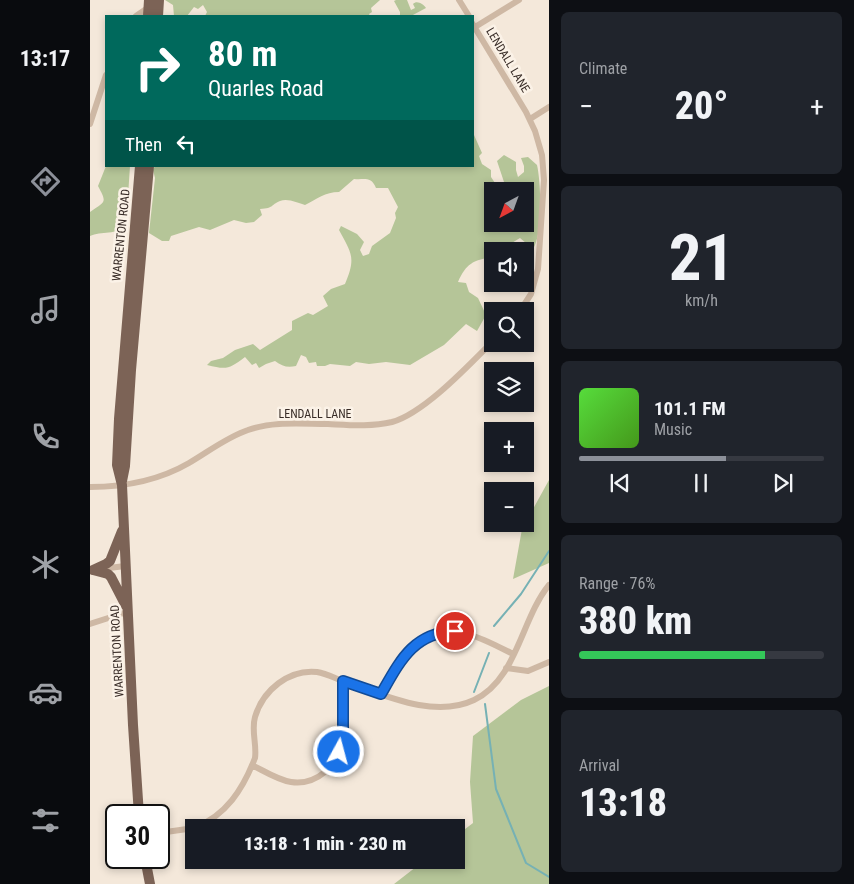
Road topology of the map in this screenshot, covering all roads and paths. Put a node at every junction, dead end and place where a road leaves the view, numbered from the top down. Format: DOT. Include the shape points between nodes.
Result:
graph roads {
  1 [pos="459,0"];
  2 [pos="519,0"];
  3 [pos="152,5"];
  4 [pos="137,15"];
  5 [pos="468,15"];
  6 [pos="474,25"];
  7 [pos="105,78"];
  8 [pos="549,107"];
  9 [pos="530,119"];
  10 [pos="90,124"];
  11 [pos="140,167"];
  12 [pos="149,167"];
  13 [pos="526,302"];
  14 [pos="484,350"];
  15 [pos="122,485"];
  16 [pos="90,487"];
  17 [pos="123,527"];
  18 [pos="125,566"];
  19 [pos="92,570"];
  20 [pos="549,585"];
  21 [pos="127,611"];
  22 [pos="90,624"];
  23 [pos="514,654"];
  24 [pos="549,662"];
  25 [pos="506,668"];
  26 [pos="343,681"];
  27 [pos="381,694"];
  28 [pos="252,765"];
  29 [pos="138,804"];
  30 [pos="213,819"];
  31 [pos="185,830"];
  32 [pos="170,832"];
  33 [pos="147,869"];
  34 [pos="150,884"];
  1 -- 5 [label="street"];
  2 -- 6 [label="street"];
  3 -- 4 [label="street"];
  6 -- 9 [label="street, LENDALL LANE"];
  7 -- 10 [label="street"];
  8 -- 9 [label="street"];
  9 -- 13 [label="street, LENDALL LANE" via="542,155 544,180 536,282"];
  11 -- 15 [label="main road, WARRENTON ROAD" via="118,427 117,465"];
  12 -- 15 [label="main road, WARRENTON ROAD"];
  14 -- 15 [label="street, LENDALL LANE" via="418,409 400,419 369,425 262,426 238,434 169,474"];
  15 -- 16 [label="street, LENDALL LANE"];
  15 -- 17 [label="main road, WARRENTON ROAD"];
  17 -- 18 [label="main road, WARRENTON ROAD"];
  17 -- 19 [label="main road" via="110,561"];
  18 -- 19 [label="street"];
  18 -- 21 [label="main road, WARRENTON ROAD"];
  19 -- 21 [label="main road" via="111,577"];
  20 -- 23 [label="street"];
  21 -- 22 [label="street"];
  21 -- 29 [label="main road, WARRENTON ROAD"];
  23 -- 25 [label="street"];
  23 -- 27 [label="street" via="467,633 436,634 419,642 404,655"];
  24 -- 25 [label="street" via="528,671"];
  25 -- 27 [label="street" via="488,691 458,706 417,706"];
  26 -- 27 [label="street"];
  26 -- 28 [label="street" via="325,673 307,672 290,676 274,686 255,718 256,751"];
  26 -- 28 [label="street" via="343,740 338,757 329,768 310,780 293,782"];
  28 -- 30 [label="street" via="234,798"];
  31 -- 32 [label="street"];
  33 -- 34 [label="main road"];
}
